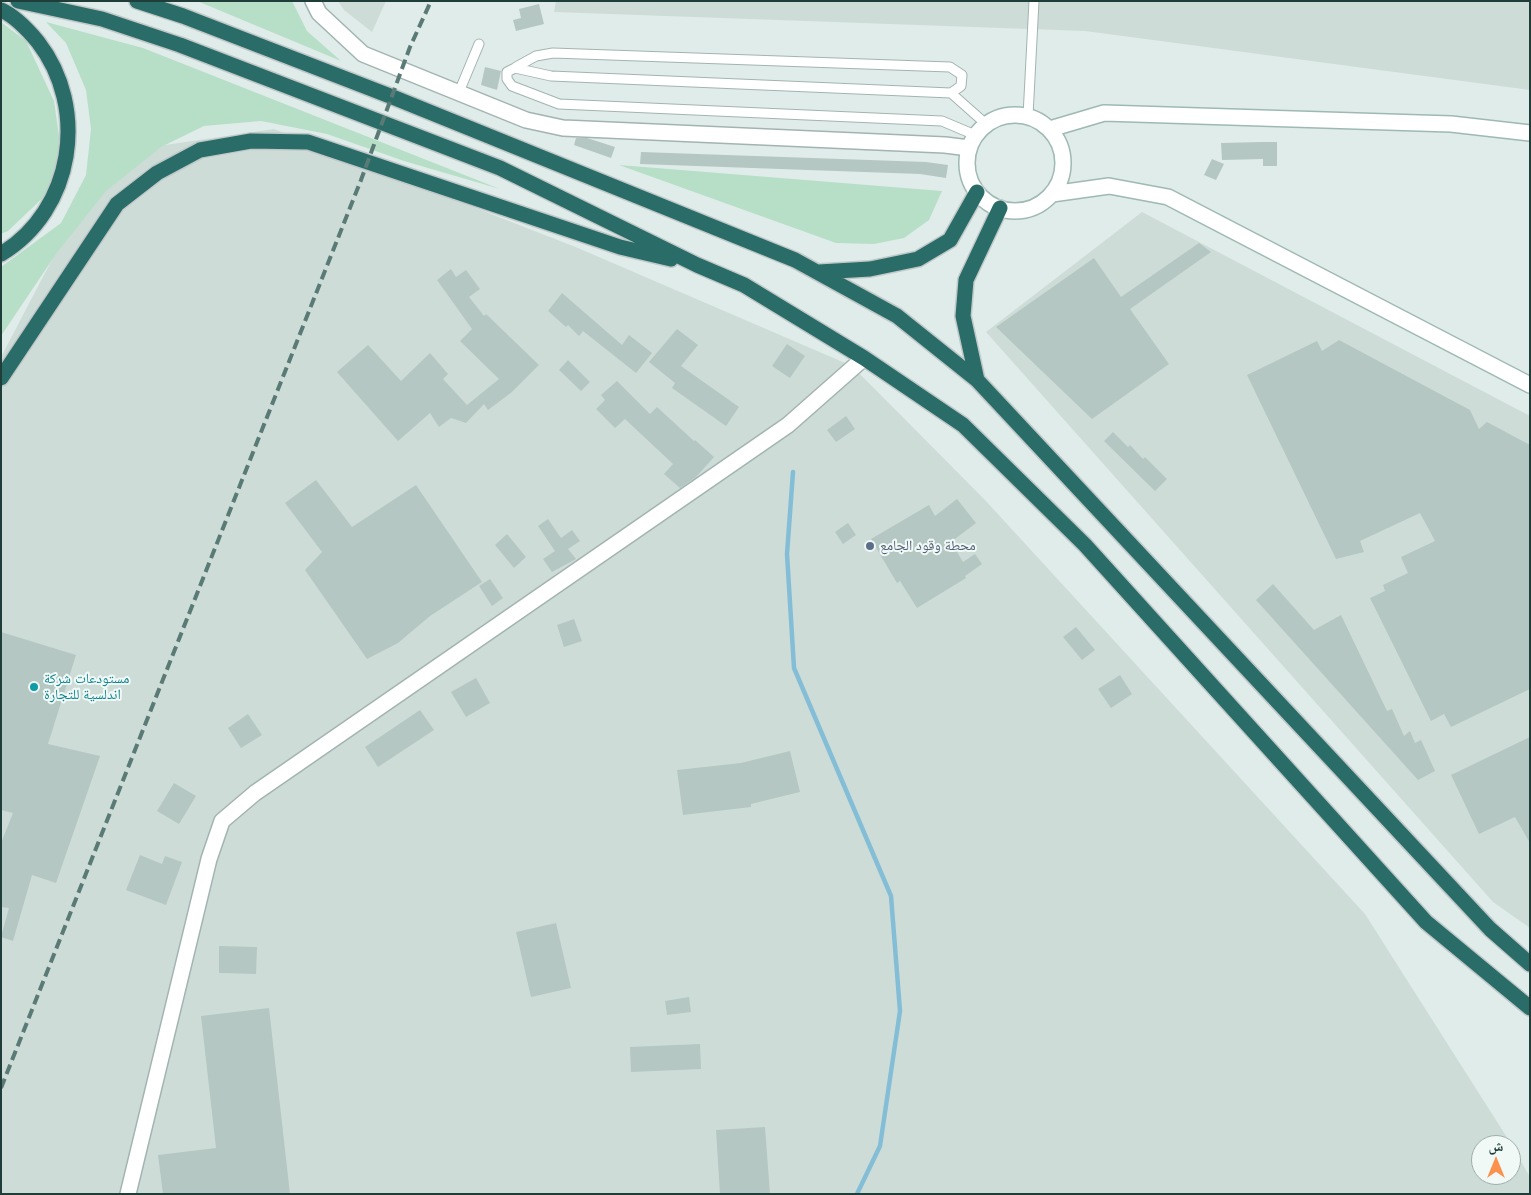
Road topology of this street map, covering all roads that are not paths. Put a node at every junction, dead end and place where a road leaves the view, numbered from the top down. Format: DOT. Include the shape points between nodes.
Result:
graph roads {
  1 [pos="18,1"];
  2 [pos="137,1"];
  3 [pos="157,1"];
  4 [pos="313,1"];
  5 [pos="1034,1"];
  6 [pos="1,10"];
  7 [pos="183,16"];
  8 [pos="479,44"];
  9 [pos="515,68"];
  10 [pos="459,92"];
  11 [pos="951,92"];
  12 [pos="1028,116"];
  13 [pos="1050,129"];
  14 [pos="1530,133"];
  15 [pos="977,136"];
  16 [pos="977,192"];
  17 [pos="1052,194"];
  18 [pos="1000,208"];
  19 [pos="1,254"];
  20 [pos="697,265"];
  21 [pos="819,272"];
  22 [pos="864,358"];
  23 [pos="1,378"];
  24 [pos="977,380"];
  25 [pos="1530,384"];
  26 [pos="1530,964"];
  27 [pos="1530,1008"];
  28 [pos="128,1194"];
  1 -- 20 [label="highway" via="102,19 180,46 500,168"];
  2 -- 7 [label="highway"];
  3 -- 7 [label="highway"];
  4 -- 10 [label="street" via="319,12 363,54"];
  5 -- 12 [label="lane"];
  6 -- 19 [label="highway" via="8,12 31,34 50,60 61,82 69,139 66,164 43,217"];
  7 -- 21 [label="highway" via="547,159"];
  8 -- 10 [label="lane"];
  9 -- 11 [label="lane" via="551,76"];
  9 -- 11 [label="lane" via="536,56 553,53 950,66 962,75 961,86"];
  9 -- 15 [label="lane" via="507,72 512,86 559,104 942,121"];
  10 -- 15 [label="street" via="526,120 564,128 945,145"];
  11 -- 15 [label="lane"];
  12 -- 13 [label="street"];
  12 -- 15 [label="street" via="1013,114 999,117"];
  13 -- 14 [label="street" via="1104,113 1451,124"];
  13 -- 17 [label="street" via="1059,140 1064,168"];
  15 -- 16 [label="street" via="967,163"];
  16 -- 18 [label="street"];
  16 -- 21 [label="highway" via="950,240 918,259 870,269"];
  17 -- 18 [label="street" via="1042,204 1028,209"];
  17 -- 25 [label="street" via="1109,186 1168,196"];
  18 -- 24 [label="highway" via="966,280 963,316"];
  20 -- 22 [label="highway" via="744,285"];
  20 -- 23 [label="highway" via="620,247 308,142 251,141 200,150 157,173 117,204"];
  21 -- 24 [label="highway" via="897,316"];
  22 -- 27 [label="highway" via="963,425 1085,545 1426,922"];
  22 -- 28 [label="street" via="788,425 255,793 222,820 209,859"];
  24 -- 26 [label="highway" via="1490,929"];
}
